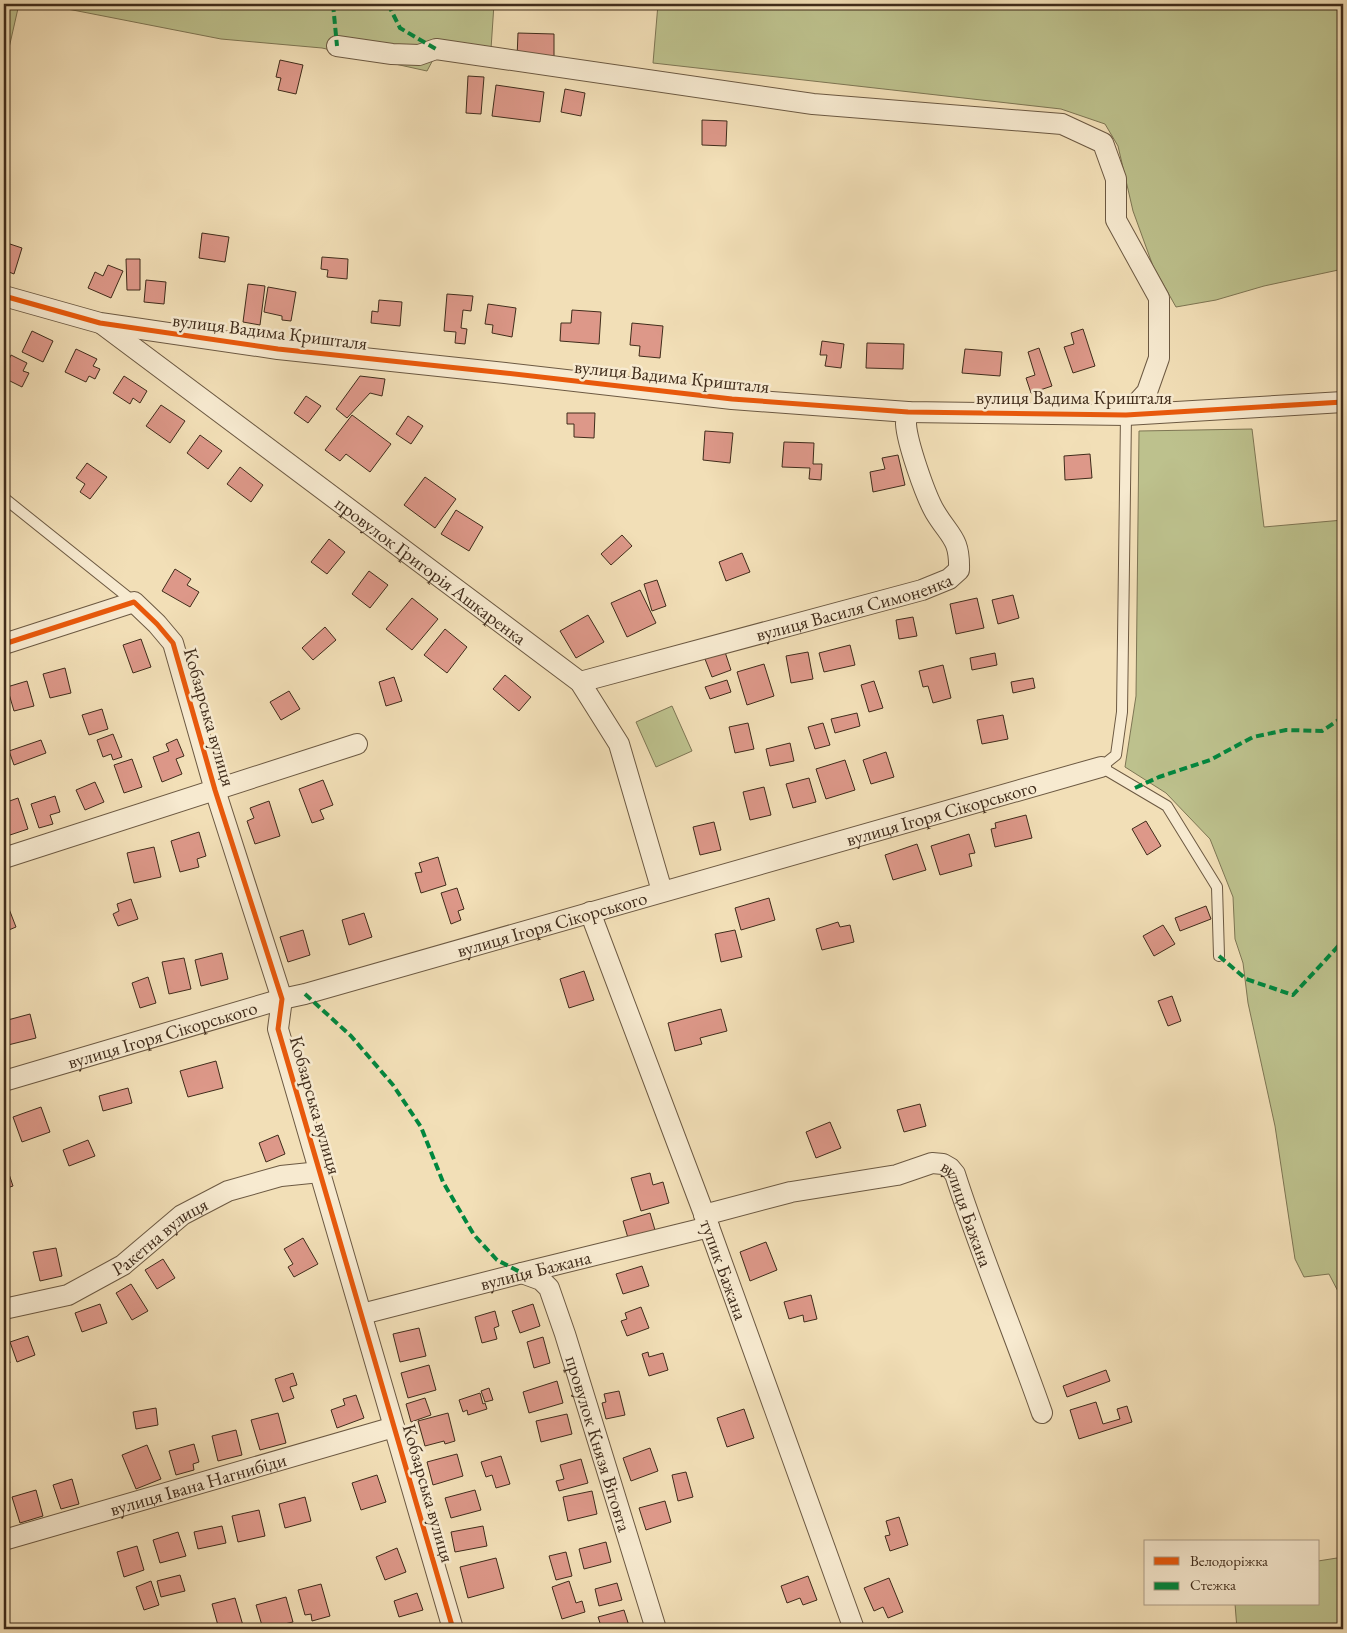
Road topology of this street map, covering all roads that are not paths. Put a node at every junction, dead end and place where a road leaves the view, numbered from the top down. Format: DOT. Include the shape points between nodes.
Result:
graph roads {
  1 [pos="337,46"];
  2 [pos="4,296"];
  3 [pos="100,323"];
  4 [pos="1343,402"];
  5 [pos="908,412"];
  6 [pos="1126,415"];
  7 [pos="4,498"];
  8 [pos="134,602"];
  9 [pos="4,644"];
  10 [pos="580,682"];
  11 [pos="357,744"];
  12 [pos="1101,767"];
  13 [pos="215,790"];
  14 [pos="4,858"];
  15 [pos="662,891"];
  16 [pos="590,912"];
  17 [pos="1219,956"];
  18 [pos="282,999"];
  19 [pos="4,1081"];
  20 [pos="320,1172"];
  21 [pos="707,1221"];
  22 [pos="522,1273"];
  23 [pos="4,1309"];
  24 [pos="362,1314"];
  25 [pos="1042,1413"];
  26 [pos="394,1427"];
  27 [pos="4,1540"];
  28 [pos="454,1629"];
  29 [pos="656,1629"];
  30 [pos="854,1629"];
  1 -- 6 [label="street" via="419,55 436,49 813,104 1062,124 1103,143 1116,179 1116,220 1159,298 1159,358 1147,392"];
  2 -- 3 [label="street, вулиця Вадима Кришталя"];
  3 -- 5 [label="street, вулиця Вадима Кришталя" via="278,349 732,399"];
  3 -- 10 [label="street, провулок Григорія Ашкаренка"];
  4 -- 6 [label="street, вулиця Вадима Кришталя"];
  5 -- 6 [label="street, вулиця Вадима Кришталя"];
  5 -- 10 [label="street, вулиця Василя Симоненка" via="906,424 926,493 954,537 960,554 959,570 949,579 922,590"];
  6 -- 12 [label="lane" via="1122,712 1116,755"];
  7 -- 8 [label="lane"];
  8 -- 9 [label="street"];
  8 -- 13 [label="street, Кобзарська вулиця" via="173,643"];
  10 -- 15 [label="street, провулок Григорія Ашкаренка" via="619,744"];
  11 -- 13 [label="street"];
  12 -- 15 [label="street, вулиця Ігоря Сікорського"];
  12 -- 17 [label="lane" via="1167,806 1218,887"];
  13 -- 14 [label="street"];
  13 -- 18 [label="street, Кобзарська вулиця"];
  15 -- 16 [label="street, вулиця Ігоря Сікорського"];
  16 -- 18 [label="street, вулиця Ігоря Сікорського"];
  16 -- 21 [label="street, тупик Бажана"];
  18 -- 19 [label="street, вулиця Ігоря Сікорського"];
  18 -- 20 [label="street, Кобзарська вулиця" via="278,1029"];
  20 -- 23 [label="street, Ракетна вулиця" via="281,1176 228,1191 182,1215 123,1265 68,1295"];
  20 -- 24 [label="street, Кобзарська вулиця"];
  21 -- 22 [label="street, вулиця Бажана"];
  21 -- 25 [label="street, вулиця Бажана" via="791,1192 897,1174 932,1163 950,1168 956,1174 990,1276"];
  21 -- 30 [label="street, тупик Бажана"];
  22 -- 24 [label="street, вулиця Бажана"];
  22 -- 29 [label="street, провулок Князя Вітовта" via="541,1280 549,1288"];
  24 -- 26 [label="street, Кобзарська вулиця"];
  26 -- 27 [label="street, вулиця Івана Нагнибіди"];
  26 -- 28 [label="street, Кобзарська вулиця"];
}
